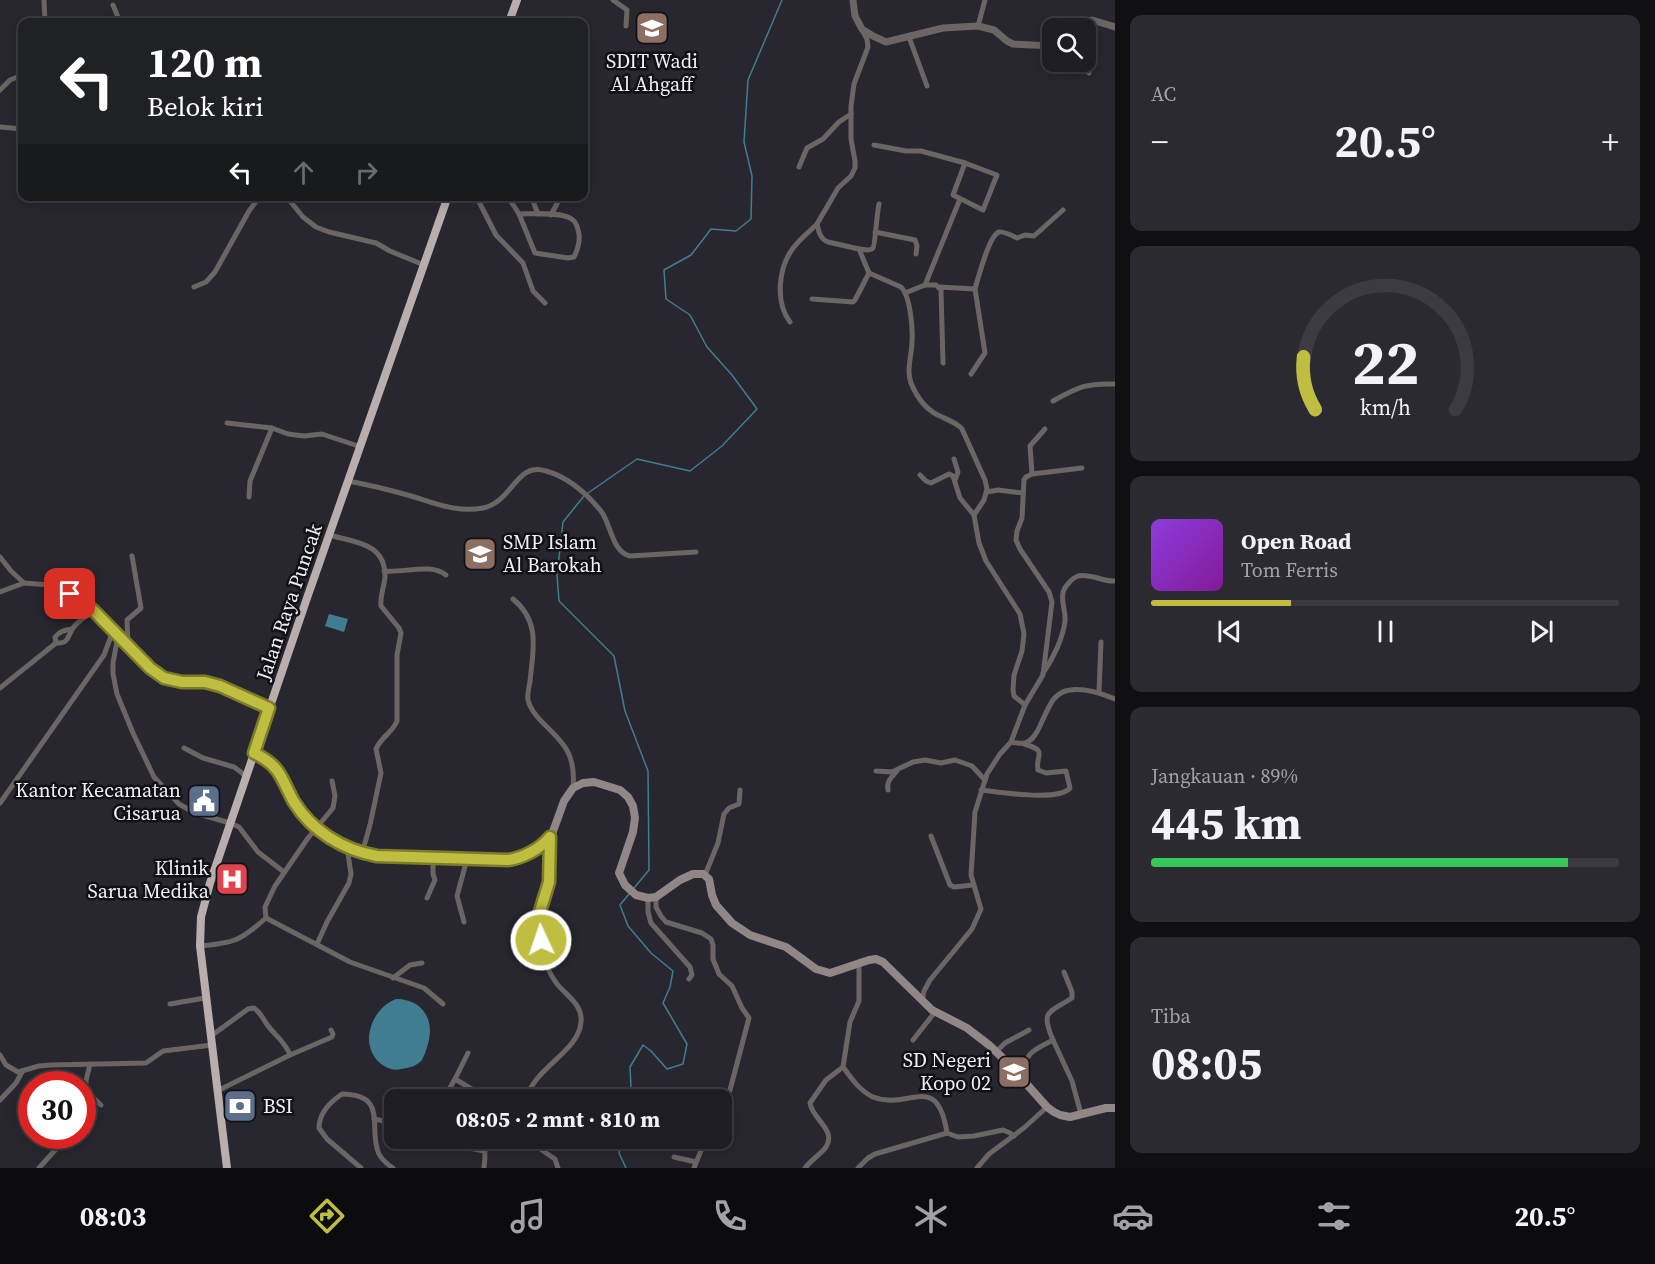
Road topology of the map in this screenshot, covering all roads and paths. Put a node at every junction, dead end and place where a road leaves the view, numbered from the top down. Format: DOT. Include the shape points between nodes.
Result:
graph roads {
  1 [pos="44,0"];
  2 [pos="517,0"];
  3 [pos="613,0"];
  4 [pos="853,0"];
  5 [pos="985,0"];
  6 [pos="113,5"];
  7 [pos="45,18"];
  8 [pos="118,18"];
  9 [pos="510,18"];
  10 [pos="1096,21"];
  11 [pos="626,26"];
  12 [pos="978,26"];
  13 [pos="1115,27"];
  14 [pos="862,29"];
  15 [pos="909,37"];
  16 [pos="1042,45"];
  17 [pos="18,77"];
  18 [pos="927,86"];
  19 [pos="0,90"];
  20 [pos="851,114"];
  21 [pos="0,127"];
  22 [pos="18,129"];
  23 [pos="873,145"];
  24 [pos="965,163"];
  25 [pos="799,167"];
  26 [pos="960,199"];
  27 [pos="256,201"];
  28 [pos="290,201"];
  29 [pos="446,201"];
  30 [pos="478,201"];
  31 [pos="510,201"];
  32 [pos="533,201"];
  33 [pos="558,201"];
  34 [pos="879,204"];
  35 [pos="1063,210"];
  36 [pos="519,214"];
  37 [pos="538,214"];
  38 [pos="551,215"];
  39 [pos="817,224"];
  40 [pos="875,232"];
  41 [pos="859,249"];
  42 [pos="916,254"];
  43 [pos="424,265"];
  44 [pos="868,273"];
  45 [pos="926,285"];
  46 [pos="194,287"];
  47 [pos="939,287"];
  48 [pos="975,290"];
  49 [pos="905,293"];
  50 [pos="812,299"];
  51 [pos="544,303"];
  52 [pos="790,322"];
  53 [pos="943,363"];
  54 [pos="971,374"];
  55 [pos="1115,384"];
  56 [pos="1053,401"];
  57 [pos="228,423"];
  58 [pos="272,428"];
  59 [pos="1045,429"];
  60 [pos="361,447"];
  61 [pos="954,459"];
  62 [pos="1082,468"];
  63 [pos="1032,474"];
  64 [pos="920,475"];
  65 [pos="955,480"];
  66 [pos="348,481"];
  67 [pos="987,492"];
  68 [pos="1023,493"];
  69 [pos="249,497"];
  70 [pos="974,516"];
  71 [pos="329,535"];
  72 [pos="696,552"];
  73 [pos="132,556"];
  74 [pos="0,557"];
  75 [pos="384,571"];
  76 [pos="446,575"];
  77 [pos="1115,581"];
  78 [pos="24,583"];
  79 [pos="0,592"];
  80 [pos="513,599"];
  81 [pos="93,610"];
  82 [pos="72,629"];
  83 [pos="113,631"];
  84 [pos="118,636"];
  85 [pos="1101,642"];
  86 [pos="56,644"];
  87 [pos="128,645"];
  88 [pos="1042,675"];
  89 [pos="0,688"];
  90 [pos="1099,692"];
  91 [pos="1115,699"];
  92 [pos="1025,705"];
  93 [pos="269,708"];
  94 [pos="1011,742"];
  95 [pos="1023,744"];
  96 [pos="184,748"];
  97 [pos="254,753"];
  98 [pos="900,769"];
  99 [pos="876,771"];
  100 [pos="246,776"];
  101 [pos="985,780"];
  102 [pos="332,781"];
  103 [pos="573,788"];
  104 [pos="740,790"];
  105 [pos="888,790"];
  106 [pos="981,790"];
  107 [pos="0,803"];
  108 [pos="230,822"];
  109 [pos="316,829"];
  110 [pos="931,836"];
  111 [pos="550,837"];
  112 [pos="347,847"];
  113 [pos="363,853"];
  114 [pos="433,858"];
  115 [pos="467,859"];
  116 [pos="284,872"];
  117 [pos="705,875"];
  118 [pos="973,885"];
  119 [pos="427,898"];
  120 [pos="652,898"];
  121 [pos="266,918"];
  122 [pos="464,922"];
  123 [pos="317,944"];
  124 [pos="200,946"];
  125 [pos="422,963"];
  126 [pos="859,963"];
  127 [pos="1064,972"];
  128 [pos="393,978"];
  129 [pos="689,979"];
  130 [pos="206,998"];
  131 [pos="922,1001"];
  132 [pos="170,1004"];
  133 [pos="443,1004"];
  134 [pos="935,1012"];
  135 [pos="332,1030"];
  136 [pos="1029,1030"];
  137 [pos="913,1040"];
  138 [pos="1053,1040"];
  139 [pos="211,1041"];
  140 [pos="996,1052"];
  141 [pos="468,1053"];
  142 [pos="0,1054"];
  143 [pos="290,1055"];
  144 [pos="90,1064"];
  145 [pos="843,1067"];
  146 [pos="18,1071"];
  147 [pos="25,1071"];
  148 [pos="88,1071"];
  149 [pos="1020,1077"];
  150 [pos="18,1079"];
  151 [pos="455,1079"];
  152 [pos="449,1089"];
  153 [pos="472,1089"];
  154 [pos="530,1089"];
  155 [pos="730,1089"];
  156 [pos="218,1091"];
  157 [pos="0,1100"];
  158 [pos="96,1102"];
  159 [pos="101,1105"];
  160 [pos="1047,1107"];
  161 [pos="1115,1108"];
  162 [pos="1081,1114"];
  163 [pos="374,1119"];
  164 [pos="384,1122"];
  165 [pos="947,1133"];
  166 [pos="1014,1136"];
  167 [pos="56,1149"];
  168 [pos="474,1149"];
  169 [pos="540,1149"];
  170 [pos="701,1149"];
  171 [pos="485,1151"];
  172 [pos="674,1157"];
  173 [pos="695,1165"];
  174 [pos="39,1168"];
  175 [pos="227,1168"];
  176 [pos="361,1168"];
  177 [pos="393,1168"];
  178 [pos="484,1168"];
  179 [pos="558,1168"];
  180 [pos="805,1168"];
  181 [pos="858,1168"];
  182 [pos="977,1168"];
  1 -- 7 [label="street"];
  2 -- 9 [label="highway"];
  3 -- 11 [label="street" via="627,10"];
  4 -- 14 [label="street"];
  5 -- 12 [label="street"];
  6 -- 8 [label="street"];
  10 -- 13 [label="street"];
  12 -- 15 [label="street" via="943,28"];
  12 -- 16 [label="street" via="994,30 1014,44"];
  14 -- 15 [label="street" via="886,42"];
  14 -- 20 [label="street" via="868,47 854,84"];
  15 -- 18 [label="street"];
  17 -- 19 [label="street"];
  20 -- 25 [label="street" via="824,139 807,148"];
  20 -- 39 [label="street" via="855,168"];
  21 -- 22 [label="street"];
  23 -- 24 [label="street" via="921,151"];
  24 -- 26 [label="street" via="953,195"];
  24 -- 26 [label="street" via="997,177 983,210"];
  26 -- 45 [label="street"];
  27 -- 46 [label="street" via="215,272"];
  28 -- 43 [label="street" via="316,227 379,244"];
  29 -- 43 [label="highway, Jalan Raya Puncak"];
  30 -- 51 [label="street" via="496,236 523,263 533,291"];
  31 -- 36 [label="street"];
  32 -- 37 [label="street"];
  33 -- 38 [label="street"];
  34 -- 40 [label="street"];
  35 -- 48 [label="street" via="1034,236 1017,238 998,233 985,257"];
  36 -- 37 [label="street"];
  36 -- 38 [label="street" via="535,253 572,258 579,244 575,221"];
  37 -- 38 [label="street"];
  39 -- 41 [label="street" via="824,241"];
  39 -- 52 [label="street" via="793,248 782,274 781,303"];
  40 -- 41 [label="street" via="874,247"];
  40 -- 42 [label="street" via="915,240"];
  41 -- 44 [label="street"];
  43 -- 60 [label="highway, Jalan Raya Puncak"];
  44 -- 49 [label="street"];
  44 -- 50 [label="street" via="853,302"];
  45 -- 47 [label="street"];
  45 -- 49 [label="street"];
  47 -- 48 [label="street"];
  47 -- 53 [label="street"];
  48 -- 54 [label="street" via="985,353"];
  49 -- 67 [label="street" via="912,334 911,382 931,412 962,429"];
  55 -- 56 [label="street" via="1085,385"];
  57 -- 58 [label="street"];
  58 -- 60 [label="street" via="304,436 322,434"];
  58 -- 69 [label="street" via="250,481"];
  59 -- 63 [label="street" via="1030,446"];
  60 -- 66 [label="highway, Jalan Raya Puncak"];
  61 -- 65 [label="street" via="958,472"];
  62 -- 63 [label="street"];
  63 -- 68 [label="street" via="1023,480"];
  64 -- 65 [label="street" via="929,483 949,474"];
  65 -- 70 [label="street" via="960,498"];
  66 -- 71 [label="highway, Jalan Raya Puncak"];
  66 -- 72 [label="street" via="444,507 466,509 497,503 521,476 541,469 560,476 587,497 604,516 624,554"];
  67 -- 68 [label="street"];
  67 -- 70 [label="street"];
  68 -- 88 [label="street" via="1016,540 1052,602"];
  70 -- 92 [label="street" via="986,561 1022,622 1023,647 1012,688 1014,696"];
  71 -- 75 [label="street" via="373,549"];
  71 -- 93 [label="highway, Jalan Raya Puncak"];
  73 -- 87 [label="street" via="141,608 127,621"];
  74 -- 78 [label="street"];
  75 -- 76 [label="street" via="432,569"];
  75 -- 113 [label="street" via="381,606 401,633 396,655 397,718 395,727 376,749 381,773"];
  77 -- 88 [label="street" via="1082,576 1067,585 1063,595 1064,625"];
  78 -- 79 [label="street"];
  78 -- 81 [label="street" via="54,586"];
  80 -- 103 [label="street" via="526,614 534,640 528,701 570,753"];
  81 -- 82 [label="street"];
  81 -- 83 [label="street"];
  82 -- 86 [label="street" via="68,639"];
  82 -- 86 [label="street" via="57,635"];
  83 -- 84 [label="street"];
  83 -- 107 [label="street" via="104,655"];
  84 -- 87 [label="street"];
  84 -- 108 [label="street" via="115,684 154,777 178,804"];
  85 -- 90 [label="street"];
  86 -- 89 [label="street"];
  87 -- 93 [label="street" via="168,680 220,686"];
  88 -- 92 [label="street"];
  90 -- 91 [label="street"];
  90 -- 95 [label="street" via="1076,690 1059,695 1033,738"];
  92 -- 94 [label="street"];
  93 -- 97 [label="highway, Jalan Raya Puncak"];
  94 -- 95 [label="street"];
  94 -- 101 [label="street"];
  95 -- 106 [label="street" via="1039,752 1038,770 1066,771 1069,790 1061,794 1017,795"];
  96 -- 100 [label="street" via="234,767"];
  97 -- 100 [label="highway, Jalan Raya Puncak"];
  97 -- 109 [label="main road" via="277,768 298,809"];
  98 -- 99 [label="street"];
  98 -- 101 [label="street" via="919,760 956,760 972,766"];
  98 -- 105 [label="street" via="889,781"];
  100 -- 108 [label="highway, Jalan Raya Puncak"];
  101 -- 106 [label="street"];
  102 -- 109 [label="street" via="334,805"];
  103 -- 111 [label="main road"];
  103 -- 120 [label="main road" via="588,782 599,783 620,790 632,802 633,832 619,871 625,885 636,895"];
  104 -- 117 [label="street" via="739,804 723,816 718,843"];
  106 -- 118 [label="street" via="973,826"];
  108 -- 116 [label="street"];
  108 -- 124 [label="highway, Jalan Raya Puncak" via="204,902"];
  109 -- 112 [label="main road"];
  109 -- 116 [label="street"];
  110 -- 118 [label="street" via="950,885"];
  111 -- 115 [label="main road" via="512,860"];
  111 -- 154 [label="street" via="549,882 538,918 539,930 549,969 577,1006 581,1023 571,1044"];
  112 -- 113 [label="main road"];
  112 -- 123 [label="street" via="349,884"];
  113 -- 114 [label="main road"];
  114 -- 115 [label="main road"];
  114 -- 119 [label="street" via="435,880"];
  115 -- 122 [label="street" via="458,896"];
  116 -- 121 [label="street" via="266,908"];
  117 -- 120 [label="main road" via="687,876"];
  117 -- 126 [label="main road" via="720,911 746,933 786,947 824,972"];
  118 -- 131 [label="street" via="981,909 979,916 930,980"];
  120 -- 129 [label="street" via="648,912 651,923 690,967"];
  120 -- 155 [label="street" via="666,922 711,939 712,959 719,974 732,986 749,1018"];
  121 -- 123 [label="street"];
  121 -- 124 [label="street" via="242,938"];
  123 -- 128 [label="street"];
  124 -- 130 [label="highway, Jalan Raya Puncak"];
  125 -- 128 [label="street" via="410,965"];
  126 -- 131 [label="main road" via="881,960"];
  126 -- 145 [label="street" via="859,1001 850,1022"];
  127 -- 138 [label="street" via="1073,995 1047,1018"];
  128 -- 133 [label="street" via="424,988"];
  130 -- 132 [label="street"];
  130 -- 139 [label="highway, Jalan Raya Puncak"];
  131 -- 134 [label="main road"];
  134 -- 137 [label="street"];
  134 -- 140 [label="main road" via="967,1028"];
  135 -- 143 [label="street" via="332,1037"];
  136 -- 140 [label="street"];
  138 -- 149 [label="street" via="1028,1054"];
  138 -- 162 [label="street" via="1072,1081"];
  139 -- 143 [label="street" via="254,1008"];
  139 -- 144 [label="street" via="163,1051 146,1063"];
  139 -- 156 [label="highway, Jalan Raya Puncak"];
  140 -- 149 [label="main road"];
  141 -- 151 [label="street"];
  142 -- 146 [label="street" via="6,1065"];
  143 -- 156 [label="street"];
  144 -- 147 [label="street" via="39,1066"];
  144 -- 148 [label="street"];
  145 -- 165 [label="street" via="872,1096 923,1097 935,1101 941,1108"];
  145 -- 180 [label="street" via="826,1080 810,1103 828,1137 826,1146"];
  149 -- 160 [label="main road"];
  150 -- 157 [label="street"];
  151 -- 152 [label="street"];
  151 -- 153 [label="street"];
  156 -- 175 [label="highway, Jalan Raya Puncak"];
  158 -- 159 [label="street"];
  160 -- 162 [label="main road" via="1060,1115"];
  160 -- 166 [label="street"];
  161 -- 162 [label="main road"];
  163 -- 164 [label="street"];
  163 -- 176 [label="street" via="368,1101 344,1094 326,1108 320,1120 324,1136"];
  163 -- 177 [label="street" via="378,1153"];
  165 -- 166 [label="street" via="961,1137 1003,1130"];
  165 -- 181 [label="street" via="875,1154"];
  166 -- 182 [label="street"];
  167 -- 174 [label="street"];
  168 -- 171 [label="street"];
  169 -- 179 [label="street" via="555,1159"];
  170 -- 173 [label="street"];
  171 -- 178 [label="street"];
  172 -- 173 [label="street"];
}
